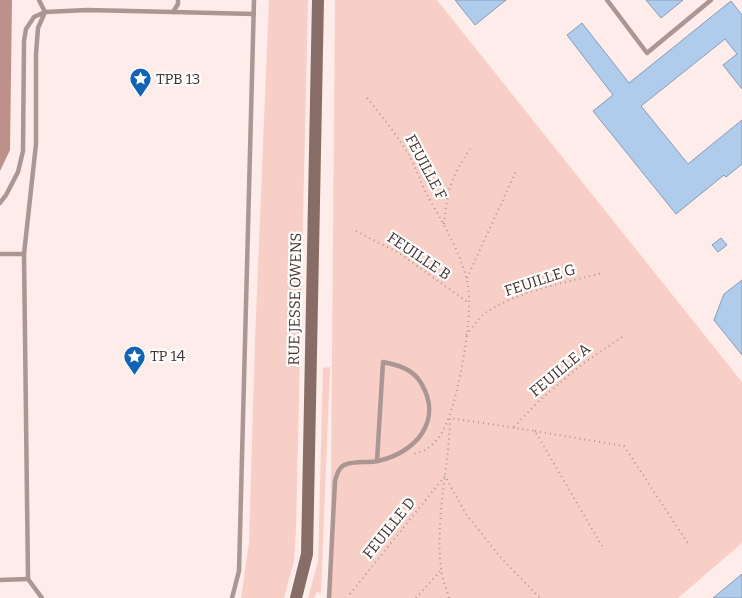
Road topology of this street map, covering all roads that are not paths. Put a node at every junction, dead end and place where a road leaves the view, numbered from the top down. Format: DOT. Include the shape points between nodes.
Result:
graph roads {
  1 [pos="39,0"];
  2 [pos="178,0"];
  3 [pos="254,0"];
  4 [pos="318,0"];
  5 [pos="607,0"];
  6 [pos="711,0"];
  7 [pos="45,12"];
  8 [pos="173,12"];
  9 [pos="254,14"];
  10 [pos="0,203"];
  11 [pos="0,254"];
  12 [pos="24,254"];
  13 [pos="377,461"];
  14 [pos="28,579"];
  15 [pos="0,580"];
  16 [pos="42,598"];
  17 [pos="232,598"];
  18 [pos="296,598"];
  19 [pos="329,598"];
  1 -- 7 [label="lane"];
  2 -- 8 [label="lane"];
  3 -- 9 [label="lane"];
  4 -- 18 [label="main road, RUE JESSE OWENS" via="307,554"];
  5 -- 6 [label="lane" via="647,53"];
  7 -- 8 [label="lane"];
  7 -- 10 [label="lane" via="34,17 26,29 23,151 18,172"];
  7 -- 12 [label="lane" via="38,28 36,144"];
  8 -- 9 [label="lane"];
  9 -- 17 [label="lane" via="239,571"];
  11 -- 12 [label="lane"];
  12 -- 14 [label="lane"];
  13 -- 13 [label="lane" via="411,447 427,424 430,411 428,394 417,376 400,365 383,362"];
  13 -- 19 [label="lane" via="346,464 338,470"];
  14 -- 15 [label="lane"];
  14 -- 16 [label="lane"];
}
